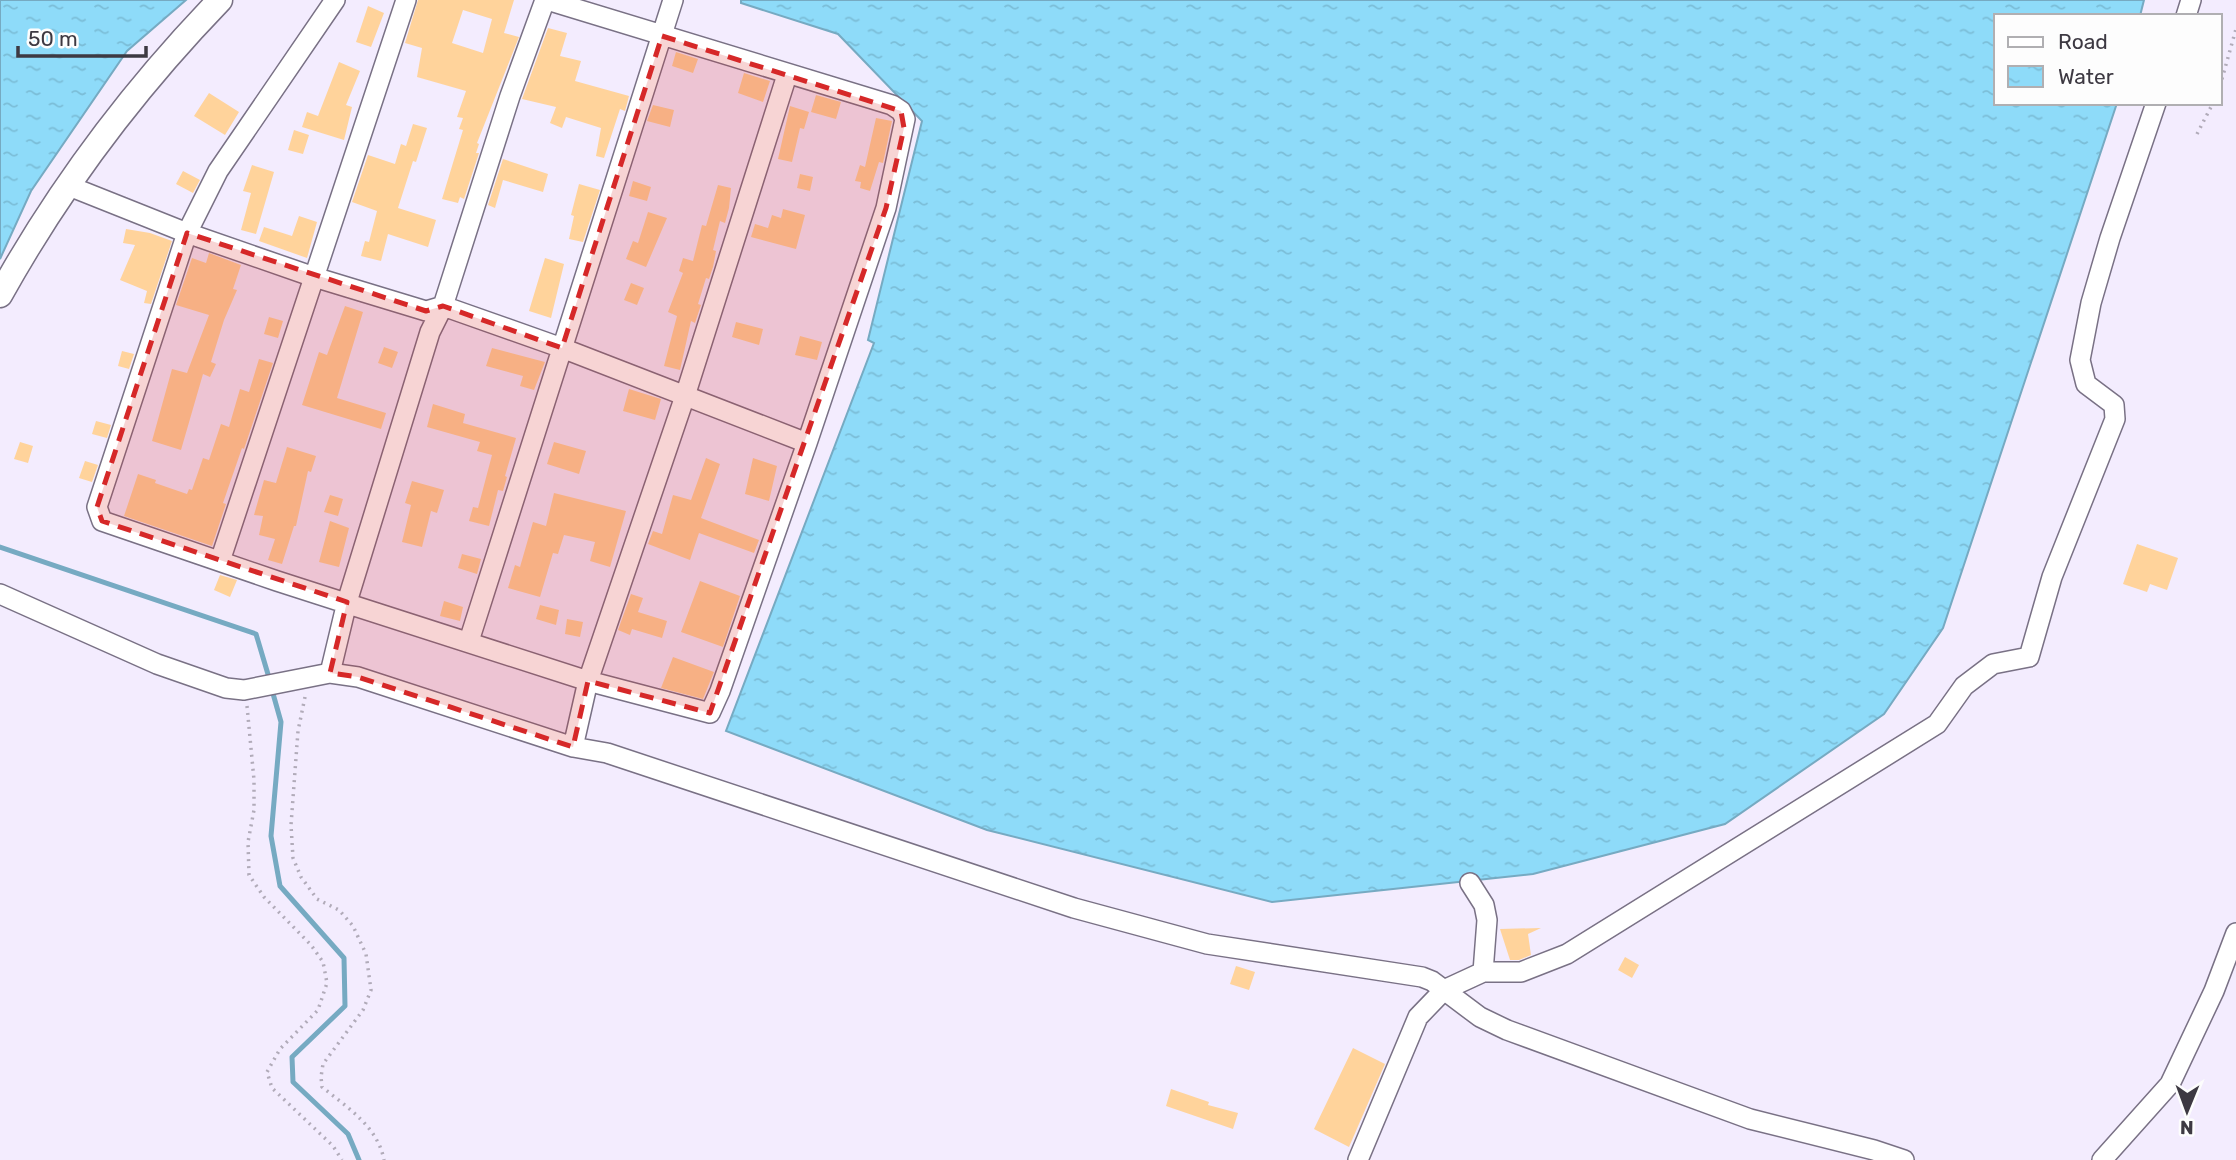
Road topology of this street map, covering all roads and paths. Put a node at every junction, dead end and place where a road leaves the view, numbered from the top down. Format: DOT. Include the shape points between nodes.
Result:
graph roads {
  1 [pos="220,0"];
  2 [pos="335,0"];
  3 [pos="406,0"];
  4 [pos="546,0"];
  5 [pos="673,0"];
  6 [pos="2236,29"];
  7 [pos="662,36"];
  8 [pos="787,75"];
  9 [pos="2222,79"];
  10 [pos="2155,105"];
  11 [pos="2212,105"];
  12 [pos="2197,134"];
  13 [pos="69,186"];
  14 [pos="187,233"];
  15 [pos="314,277"];
  16 [pos="0,295"];
  17 [pos="443,306"];
  18 [pos="562,348"];
  19 [pos="685,396"];
  20 [pos="807,443"];
  21 [pos="220,561"];
  22 [pos="0,594"];
  23 [pos="347,602"];
  24 [pos="469,642"];
  25 [pos="330,673"];
  26 [pos="304,678"];
  27 [pos="588,681"];
  28 [pos="244,690"];
  29 [pos="573,747"];
  30 [pos="1470,883"];
  31 [pos="2236,933"];
  32 [pos="1483,972"];
  33 [pos="1444,990"];
  34 [pos="342,1160"];
  35 [pos="384,1160"];
  36 [pos="1358,1160"];
  37 [pos="1904,1160"];
  38 [pos="2102,1160"];
  1 -- 13 [label="main road" via="141,87"];
  2 -- 14 [label="street" via="218,171"];
  3 -- 15 [label="street"];
  4 -- 7 [label="street"];
  4 -- 17 [label="street"];
  5 -- 7 [label="street"];
  6 -- 9 [label="path"];
  7 -- 8 [label="street"];
  7 -- 18 [label="street"];
  8 -- 19 [label="street"];
  8 -- 20 [label="street" via="892,106 905,118 886,208"];
  10 -- 32 [label="street" via="2109,238 2080,360 2086,384 2114,405 2115,419 2052,577 2029,657 1993,664 1964,686 1937,724 1567,954 1521,972"];
  11 -- 12 [label="path"];
  13 -- 14 [label="street"];
  13 -- 16 [label="main road"];
  14 -- 15 [label="street"];
  14 -- 21 [label="street" via="97,507 102,521"];
  15 -- 17 [label="street" via="426,311"];
  15 -- 21 [label="street"];
  17 -- 18 [label="street"];
  17 -- 23 [label="street" via="430,332"];
  18 -- 19 [label="street"];
  18 -- 24 [label="street"];
  19 -- 20 [label="street"];
  19 -- 27 [label="street"];
  20 -- 27 [label="street" via="710,713"];
  21 -- 23 [label="street"];
  22 -- 28 [label="street" via="158,664"];
  23 -- 24 [label="street"];
  23 -- 25 [label="street"];
  24 -- 27 [label="street"];
  25 -- 26 [label="street"];
  25 -- 29 [label="street" via="358,677"];
  26 -- 28 [label="street"];
  26 -- 35 [label="path" via="291,825 293,858 317,899 339,910 353,926 366,954 371,990 363,1010 323,1064 322,1087 363,1121 382,1147"];
  27 -- 29 [label="street"];
  28 -- 34 [label="path" via="254,780 249,875 317,953 327,983 318,1010 280,1049 267,1072 272,1088"];
  29 -- 33 [label="street" via="607,753 1074,908 1207,944 1422,977"];
  30 -- 32 [label="street" via="1484,905 1487,920"];
  31 -- 38 [label="street" via="2171,1084"];
  32 -- 33 [label="street"];
  33 -- 36 [label="street" via="1418,1017"];
  33 -- 37 [label="street" via="1479,1017 1507,1030 1750,1119"];
}
